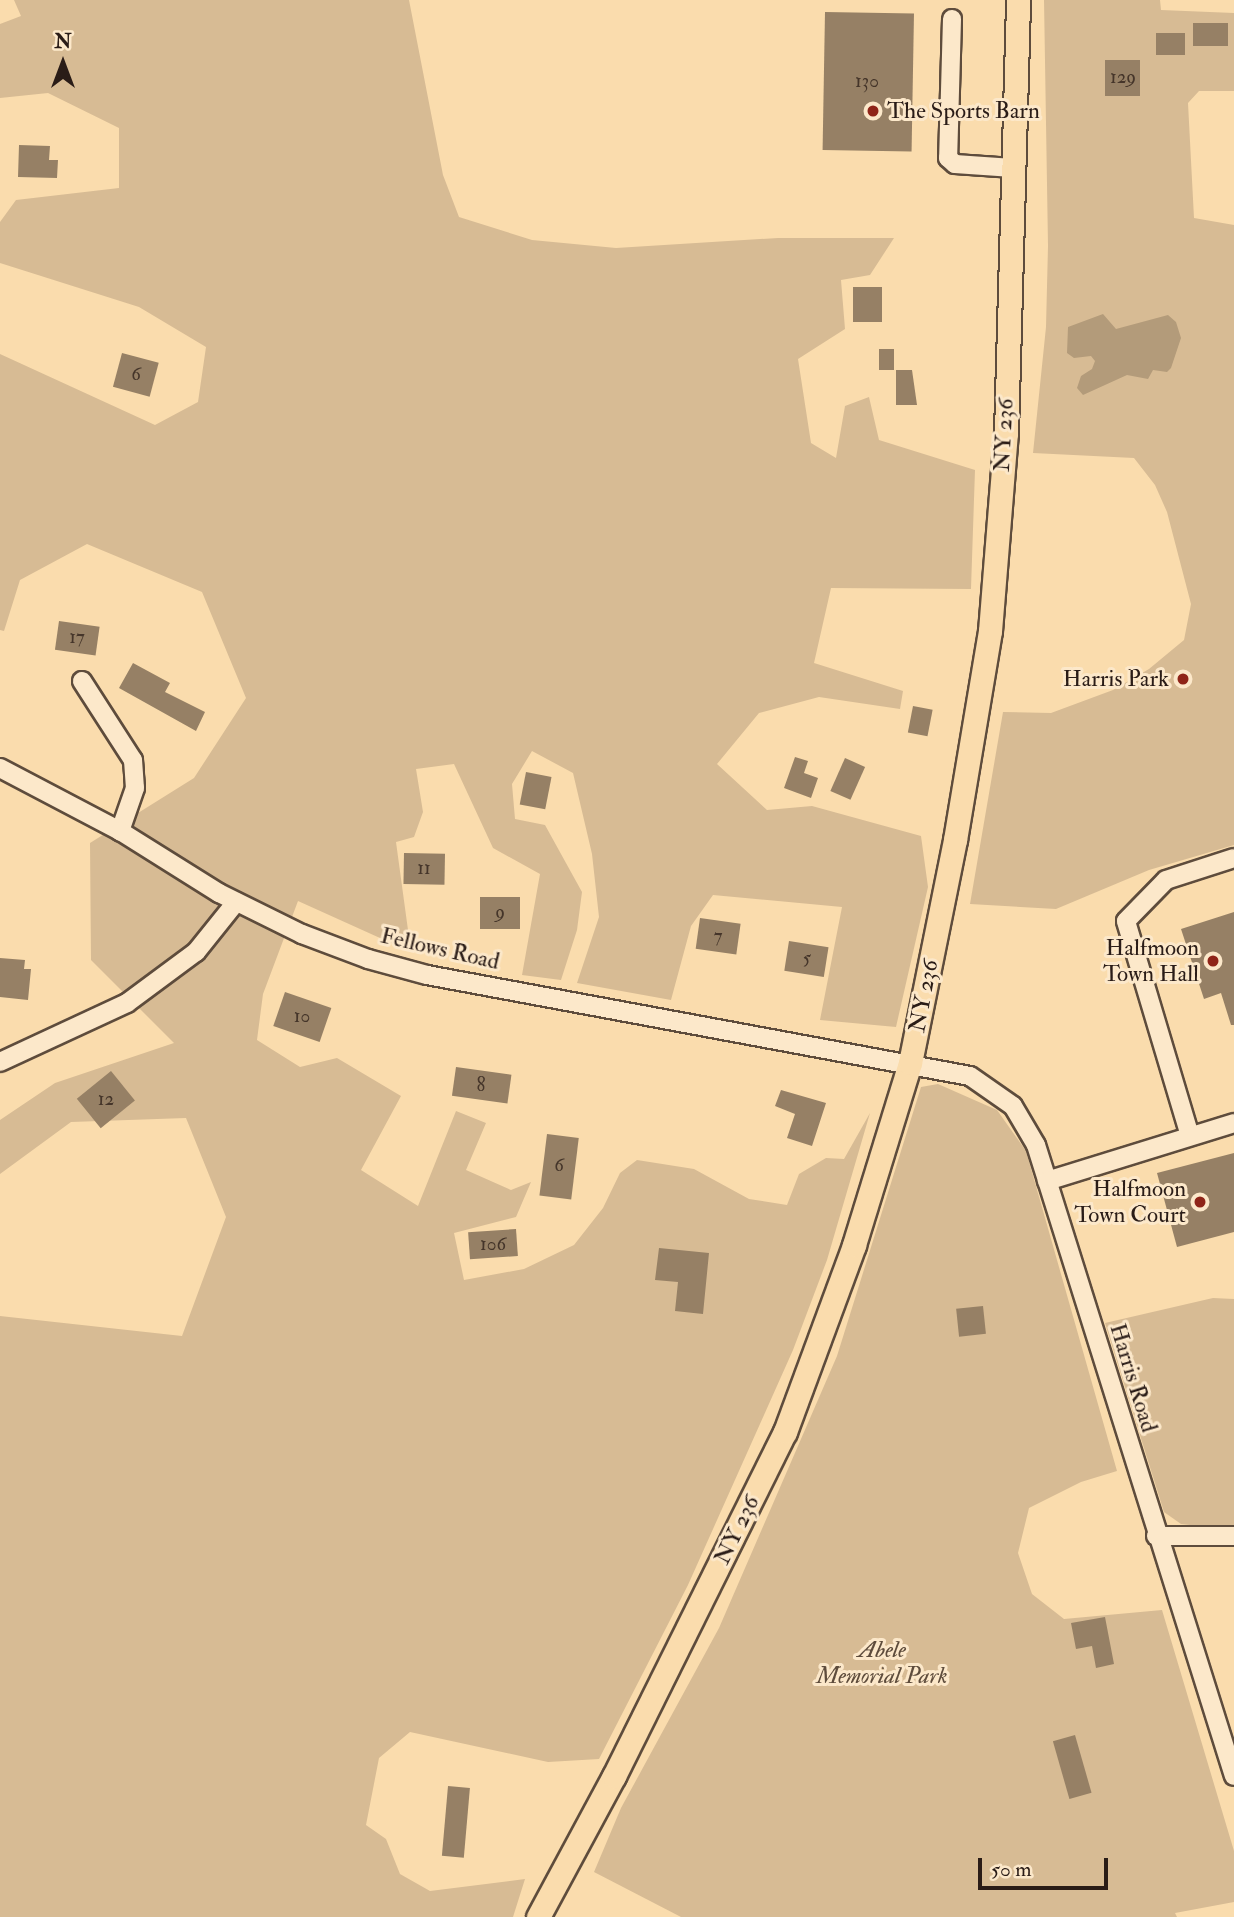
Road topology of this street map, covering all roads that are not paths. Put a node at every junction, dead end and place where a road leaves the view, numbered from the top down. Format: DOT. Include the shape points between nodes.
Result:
graph roads {
  1 [pos="1018,0"];
  2 [pos="951,19"];
  3 [pos="1013,168"];
  4 [pos="82,681"];
  5 [pos="0,768"];
  6 [pos="120,831"];
  7 [pos="1234,858"];
  8 [pos="236,902"];
  9 [pos="0,1062"];
  10 [pos="910,1063"];
  11 [pos="1234,1123"];
  12 [pos="1190,1136"];
  13 [pos="1047,1181"];
  14 [pos="1156,1536"];
  15 [pos="1234,1536"];
  16 [pos="1234,1776"];
  17 [pos="538,1917"];
  1 -- 3 [label="main road, NY 236 / NY 236"];
  2 -- 3 [label="street" via="948,158 955,164"];
  3 -- 10 [label="main road, NY 236 / NY 236" via="1006,433 990,631 955,840"];
  4 -- 6 [label="street" via="133,760 135,788"];
  5 -- 6 [label="street, Fellows Road"];
  6 -- 8 [label="street, Fellows Road"];
  7 -- 12 [label="street" via="1166,880 1126,920"];
  8 -- 9 [label="street" via="196,952 127,1003"];
  8 -- 10 [label="street, Fellows Road" via="302,934 427,975"];
  10 -- 13 [label="street, Harris Road" via="970,1076 1013,1105 1036,1144"];
  10 -- 17 [label="main road, NY 236 / NY 236" via="854,1245 785,1432 614,1776"];
  11 -- 12 [label="street"];
  12 -- 13 [label="street"];
  13 -- 14 [label="street, Harris Road"];
  14 -- 15 [label="street"];
  14 -- 16 [label="street, Harris Road"];
}
